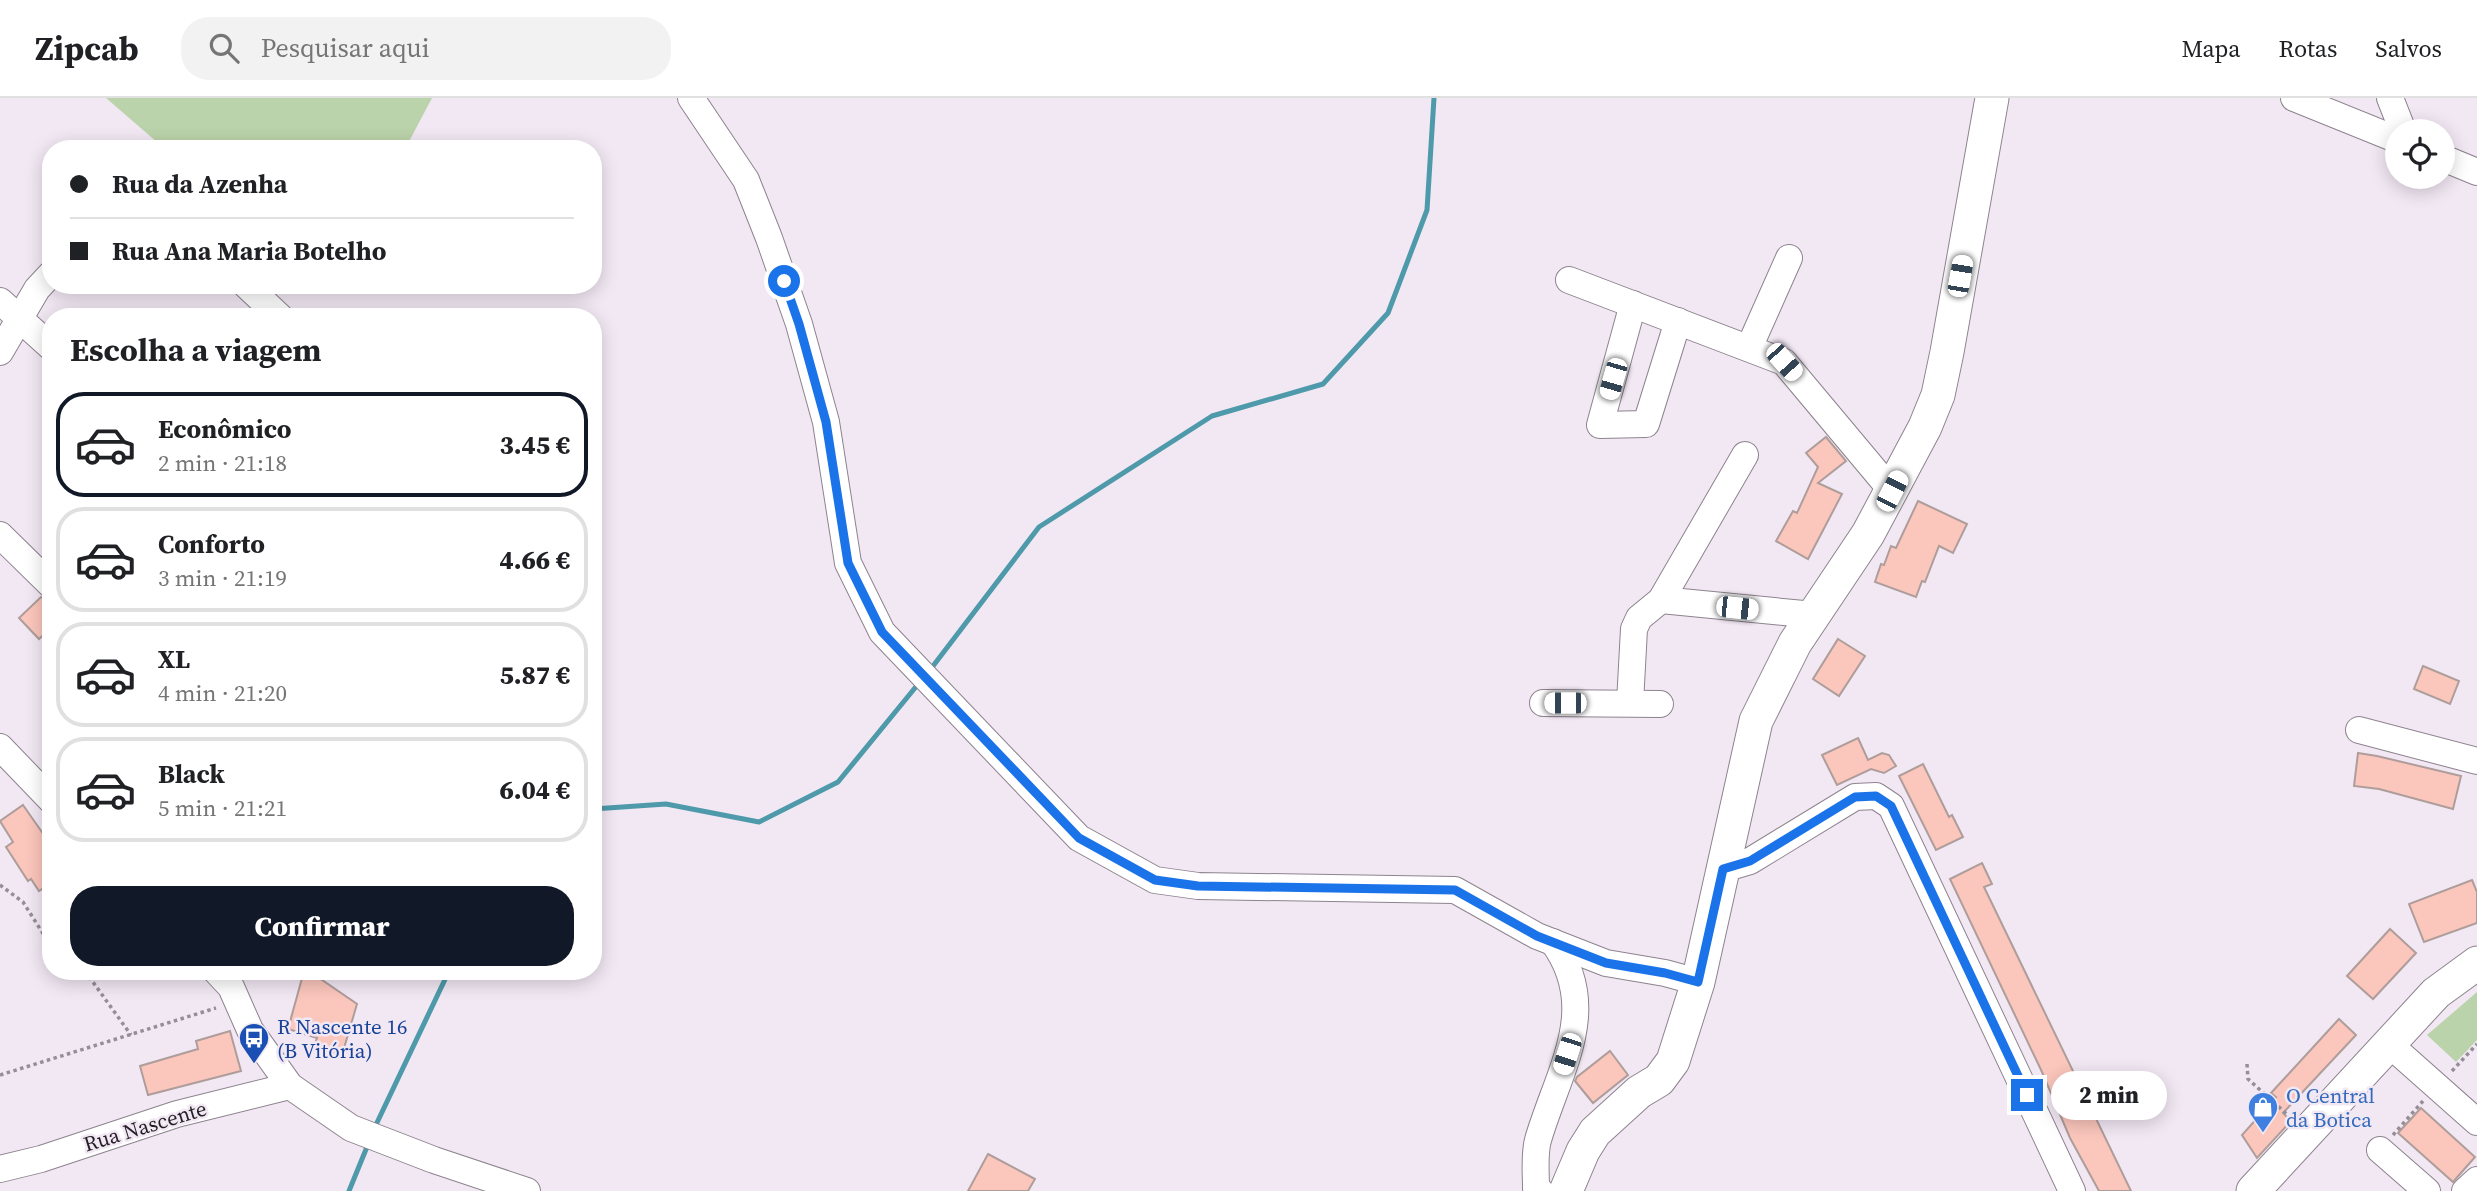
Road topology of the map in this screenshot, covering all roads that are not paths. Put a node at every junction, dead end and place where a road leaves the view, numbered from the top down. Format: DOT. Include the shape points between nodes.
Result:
graph roads {
  1 [pos="691,98"];
  2 [pos="1992,98"];
  3 [pos="2294,98"];
  4 [pos="2390,98"];
  5 [pos="2398,119"];
  6 [pos="2385,135"];
  7 [pos="2455,163"];
  8 [pos="2477,172"];
  9 [pos="1789,258"];
  10 [pos="1569,280"];
  11 [pos="42,284"];
  12 [pos="256,294"];
  13 [pos="1633,304"];
  14 [pos="271,308"];
  15 [pos="10,310"];
  16 [pos="1678,321"];
  17 [pos="42,339"];
  18 [pos="1749,348"];
  19 [pos="0,352"];
  20 [pos="1745,455"];
  21 [pos="1892,491"];
  22 [pos="0,535"];
  23 [pos="42,576"];
  24 [pos="1661,600"];
  25 [pos="1814,615"];
  26 [pos="1543,703"];
  27 [pos="1630,704"];
  28 [pos="1660,704"];
  29 [pos="2359,730"];
  30 [pos="0,747"];
  31 [pos="2477,761"];
  32 [pos="42,791"];
  33 [pos="1723,869"];
  34 [pos="1553,942"];
  35 [pos="2477,963"];
  36 [pos="230,980"];
  37 [pos="1698,982"];
  38 [pos="2389,1044"];
  39 [pos="290,1086"];
  40 [pos="2477,1122"];
  41 [pos="2380,1150"];
  42 [pos="0,1169"];
  43 [pos="2477,1180"];
  44 [pos="527,1191"];
  45 [pos="1540,1191"];
  46 [pos="1566,1191"];
  47 [pos="2072,1191"];
  48 [pos="2253,1191"];
  49 [pos="2427,1191"];
  50 [pos="2465,1191"];
  1 -- 34 [label="street" via="746,180 769,238 826,422 848,563 882,632 1079,838 1155,880 1198,886 1455,890"];
  2 -- 21 [label="main road" via="1938,394"];
  3 -- 6 [label="street"];
  4 -- 5 [label="street"];
  7 -- 8 [label="street"];
  9 -- 18 [label="street"];
  10 -- 13 [label="street"];
  11 -- 15 [label="street"];
  12 -- 14 [label="street"];
  13 -- 16 [label="street"];
  13 -- 16 [label="street" via="1600,425 1646,424"];
  15 -- 17 [label="street"];
  15 -- 19 [label="street"];
  16 -- 18 [label="street"];
  18 -- 21 [label="street" via="1784,362"];
  20 -- 24 [label="street"];
  21 -- 25 [label="main road"];
  22 -- 23 [label="street"];
  24 -- 25 [label="street"];
  24 -- 27 [label="street" via="1639,618 1634,629"];
  25 -- 33 [label="main road" via="1755,721"];
  26 -- 27 [label="street"];
  27 -- 28 [label="street"];
  29 -- 31 [label="street"];
  30 -- 32 [label="street"];
  33 -- 37 [label="main road"];
  33 -- 47 [label="street" via="1750,861 1855,797 1876,796 1891,806"];
  34 -- 37 [label="street" via="1606,963"];
  34 -- 45 [label="street" via="1566,960 1576,1005 1573,1033 1537,1143 1535,1188"];
  35 -- 38 [label="main road" via="2436,993"];
  36 -- 39 [label="street" via="250,1030"];
  37 -- 46 [label="main road" via="1673,1061 1658,1080 1595,1132"];
  38 -- 40 [label="street"];
  38 -- 48 [label="main road"];
  39 -- 42 [label="street, Rua Nascente" via="177,1114"];
  39 -- 44 [label="street" via="351,1128"];
  41 -- 49 [label="street"];
  43 -- 50 [label="street"];
}
